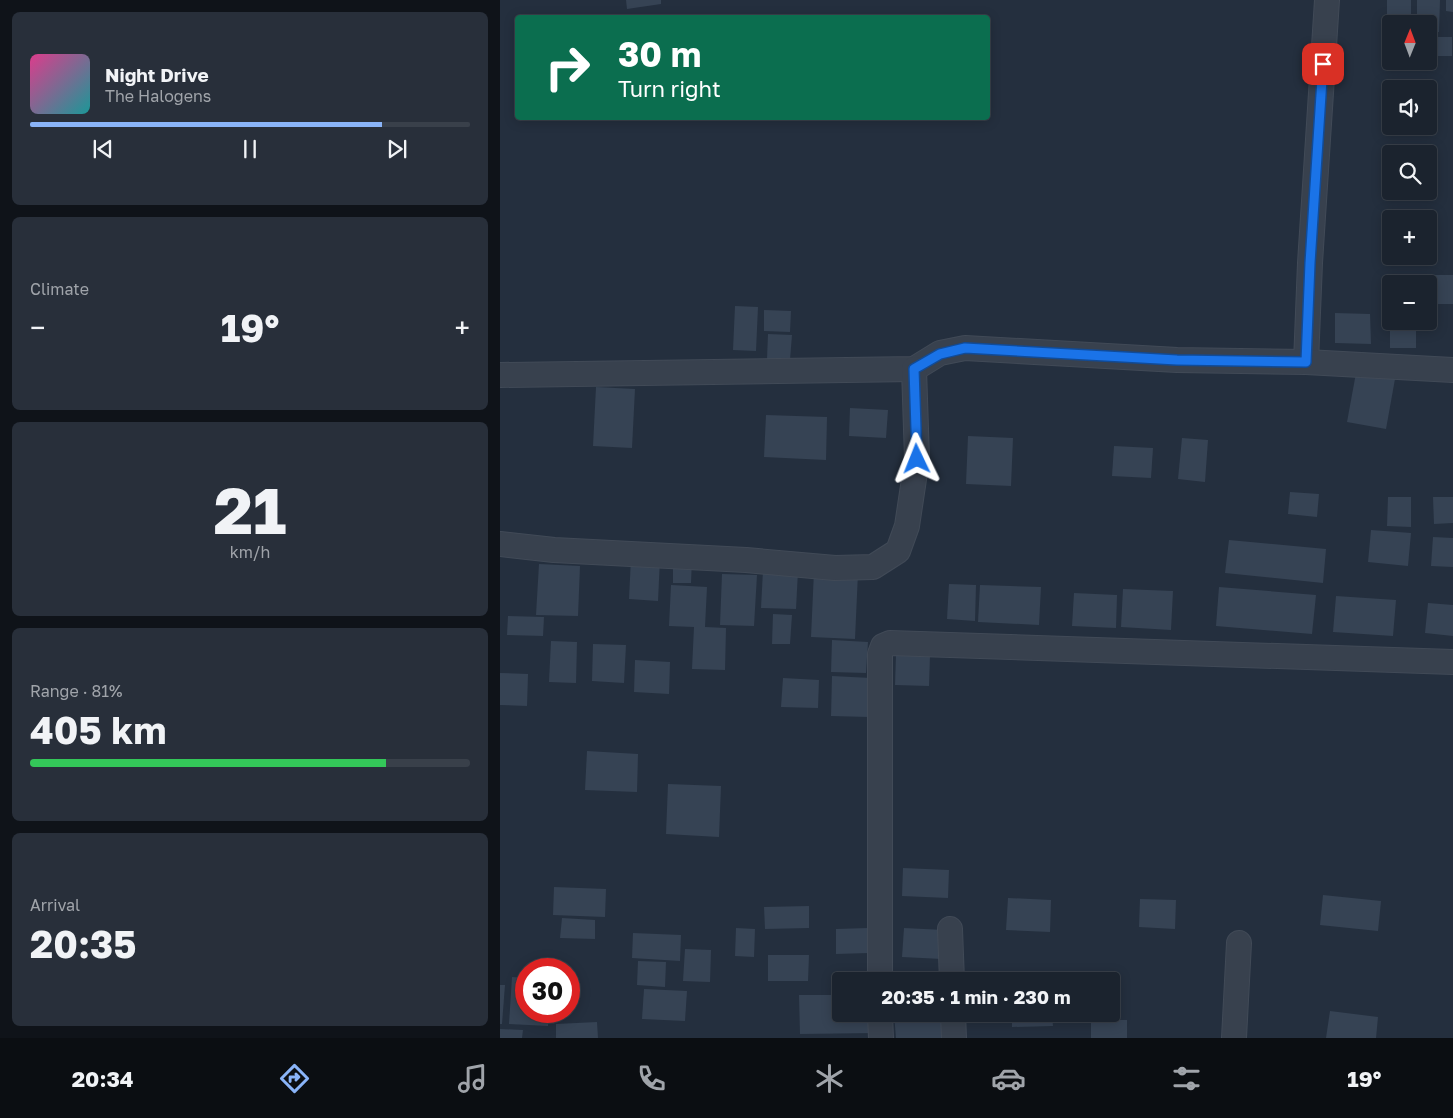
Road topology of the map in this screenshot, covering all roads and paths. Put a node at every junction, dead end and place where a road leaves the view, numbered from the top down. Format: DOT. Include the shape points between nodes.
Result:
graph roads {
  1 [pos="1327,0"];
  2 [pos="1306,362"];
  3 [pos="914,369"];
  4 [pos="1453,370"];
  5 [pos="500,375"];
  6 [pos="500,544"];
  7 [pos="1453,662"];
  8 [pos="950,929"];
  9 [pos="1239,943"];
  10 [pos="880,972"];
  11 [pos="952,972"];
  12 [pos="881,1022"];
  13 [pos="953,1022"];
  14 [pos="882,1038"];
  15 [pos="954,1038"];
  16 [pos="1234,1038"];
  1 -- 2 [label="street"];
  2 -- 3 [label="street" via="1177,360 965,348 940,354"];
  2 -- 4 [label="street"];
  3 -- 5 [label="street"];
  3 -- 6 [label="street" via="917,459 907,526 898,551 873,567 835,568"];
  7 -- 10 [label="street" via="890,643 883,646 880,654"];
  8 -- 11 [label="street"];
  9 -- 16 [label="street"];
  12 -- 14 [label="street"];
  13 -- 15 [label="street"];
}
